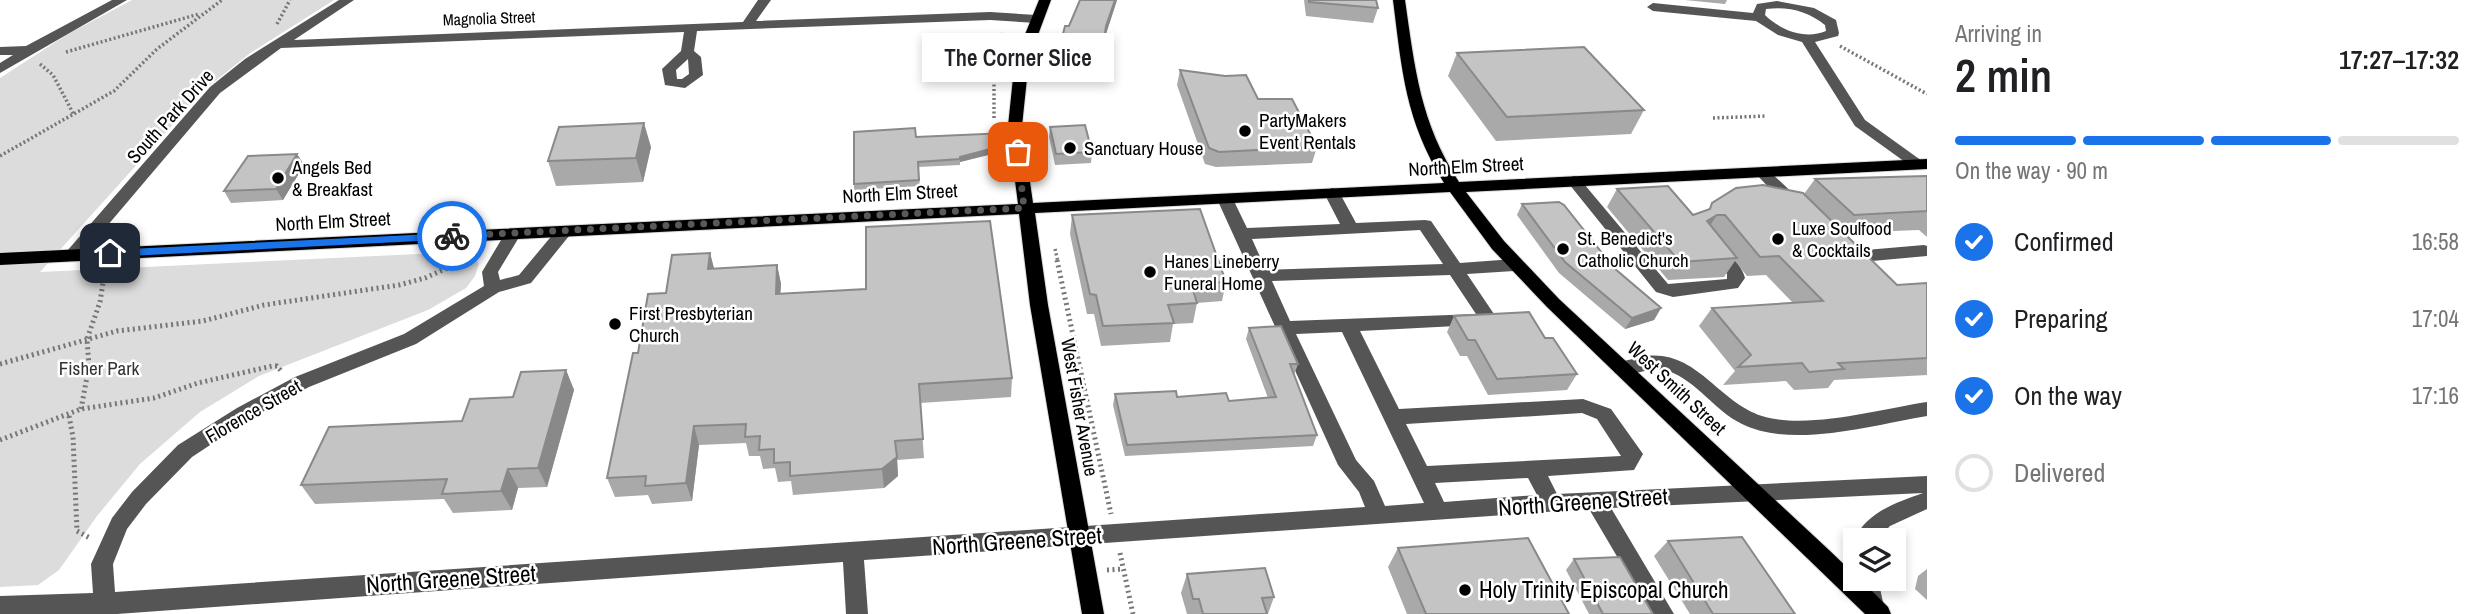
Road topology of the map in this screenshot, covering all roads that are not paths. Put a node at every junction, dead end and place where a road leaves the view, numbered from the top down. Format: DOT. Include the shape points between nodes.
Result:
graph roads {
  1 [pos="121,0"];
  2 [pos="348,0"];
  3 [pos="765,0"];
  4 [pos="1045,0"];
  5 [pos="1399,0"];
  6 [pos="1653,7"];
  7 [pos="1760,18"];
  8 [pos="1036,19"];
  9 [pos="748,25"];
  10 [pos="691,28"];
  11 [pos="1806,38"];
  12 [pos="280,44"];
  13 [pos="29,50"];
  14 [pos="0,51"];
  15 [pos="687,52"];
  16 [pos="0,69"];
  17 [pos="1922,164"];
  18 [pos="1762,172"];
  19 [pos="1651,177"];
  20 [pos="1574,181"];
  21 [pos="1453,187"];
  22 [pos="1332,193"];
  23 [pos="1667,195"];
  24 [pos="1225,199"];
  25 [pos="1024,208"];
  26 [pos="1805,214"];
  27 [pos="1351,229"];
  28 [pos="565,231"];
  29 [pos="513,234"];
  30 [pos="1240,234"];
  31 [pos="1706,240"];
  32 [pos="1832,240"];
  33 [pos="1924,251"];
  34 [pos="73,255"];
  35 [pos="0,259"];
  36 [pos="1514,265"];
  37 [pos="1455,268"];
  38 [pos="1259,276"];
  39 [pos="493,288"];
  40 [pos="1348,325"];
  41 [pos="1286,328"];
  42 [pos="1622,368"];
  43 [pos="1927,409"];
  44 [pos="1393,417"];
  45 [pos="1534,469"];
  46 [pos="1421,475"];
  47 [pos="1927,484"];
  48 [pos="1753,491"];
  49 [pos="1595,500"];
  50 [pos="1927,500"];
  51 [pos="1552,504"];
  52 [pos="1439,512"];
  53 [pos="1380,516"];
  54 [pos="1870,528"];
  55 [pos="1079,537"];
  56 [pos="853,552"];
  57 [pos="1870,591"];
  58 [pos="0,606"];
  59 [pos="107,608"];
  60 [pos="1876,610"];
  61 [pos="857,614"];
  62 [pos="1093,614"];
  63 [pos="1664,614"];
  1 -- 13 [label="street"];
  2 -- 12 [label="street, South Park Drive"];
  3 -- 9 [label="street"];
  4 -- 8 [label="main road, West Fisher Avenue"];
  5 -- 21 [label="main road, West Smith Street" via="1415,106 1428,143"];
  6 -- 7 [label="street"];
  7 -- 11 [label="street" via="1781,32"];
  7 -- 11 [label="street" via="1758,11 1768,5 1802,8 1831,23 1833,33"];
  8 -- 9 [label="street, Magnolia Street" via="990,16"];
  8 -- 25 [label="main road, West Fisher Avenue" via="1022,59 1016,106"];
  9 -- 10 [label="street, Magnolia Street"];
  10 -- 12 [label="street, Magnolia Street"];
  10 -- 15 [label="street"];
  11 -- 17 [label="street" via="1860,123"];
  12 -- 34 [label="street, South Park Drive" via="215,90"];
  13 -- 14 [label="street"];
  13 -- 16 [label="street"];
  17 -- 18 [label="main road, North Elm Street"];
  18 -- 19 [label="main road, North Elm Street"];
  18 -- 26 [label="street"];
  19 -- 20 [label="main road, North Elm Street"];
  19 -- 23 [label="street"];
  20 -- 21 [label="main road, North Elm Street"];
  20 -- 31 [label="street" via="1662,288 1673,291 1732,284 1735,272"];
  21 -- 22 [label="main road, North Elm Street"];
  21 -- 36 [label="main road, West Smith Street"];
  22 -- 24 [label="main road, North Elm Street"];
  22 -- 27 [label="street"];
  24 -- 25 [label="main road, North Elm Street"];
  24 -- 30 [label="street"];
  25 -- 28 [label="main road, North Elm Street"];
  25 -- 55 [label="main road, West Fisher Avenue"];
  27 -- 30 [label="street"];
  27 -- 37 [label="street" via="1425,225"];
  28 -- 29 [label="main road, North Elm Street"];
  28 -- 39 [label="street, Florence Street" via="525,279"];
  29 -- 34 [label="main road, North Elm Street"];
  29 -- 39 [label="street" via="490,272"];
  30 -- 38 [label="street"];
  32 -- 33 [label="street" via="1850,257"];
  34 -- 35 [label="main road, North Elm Street"];
  36 -- 37 [label="street"];
  36 -- 42 [label="main road, West Smith Street"];
  37 -- 38 [label="street"];
  37 -- 40 [label="street" via="1489,320"];
  38 -- 41 [label="street"];
  39 -- 59 [label="street, Florence Street" via="410,339 281,393 185,452 119,524 103,564"];
  40 -- 41 [label="street"];
  40 -- 44 [label="street"];
  41 -- 53 [label="street" via="1348,465 1367,487"];
  42 -- 43 [label="street" via="1651,362 1671,364 1731,409 1762,424 1791,427"];
  42 -- 48 [label="main road, West Smith Street"];
  44 -- 45 [label="street" via="1583,406 1604,414 1633,454 1627,464"];
  44 -- 46 [label="street"];
  45 -- 46 [label="street"];
  45 -- 51 [label="street"];
  46 -- 52 [label="street"];
  47 -- 48 [label="street, North Greene Street"];
  48 -- 49 [label="street, North Greene Street"];
  48 -- 60 [label="main road, West Smith Street"];
  49 -- 51 [label="street, North Greene Street"];
  49 -- 63 [label="street"];
  50 -- 54 [label="street"];
  51 -- 52 [label="street, North Greene Street"];
  52 -- 53 [label="street, North Greene Street"];
  53 -- 55 [label="street, North Greene Street"];
  55 -- 56 [label="street, North Greene Street"];
  55 -- 62 [label="main road, West Fisher Avenue"];
  56 -- 59 [label="street, North Greene Street"];
  56 -- 61 [label="street"];
  57 -- 60 [label="street"];
  58 -- 59 [label="street, North Greene Street"];
}
